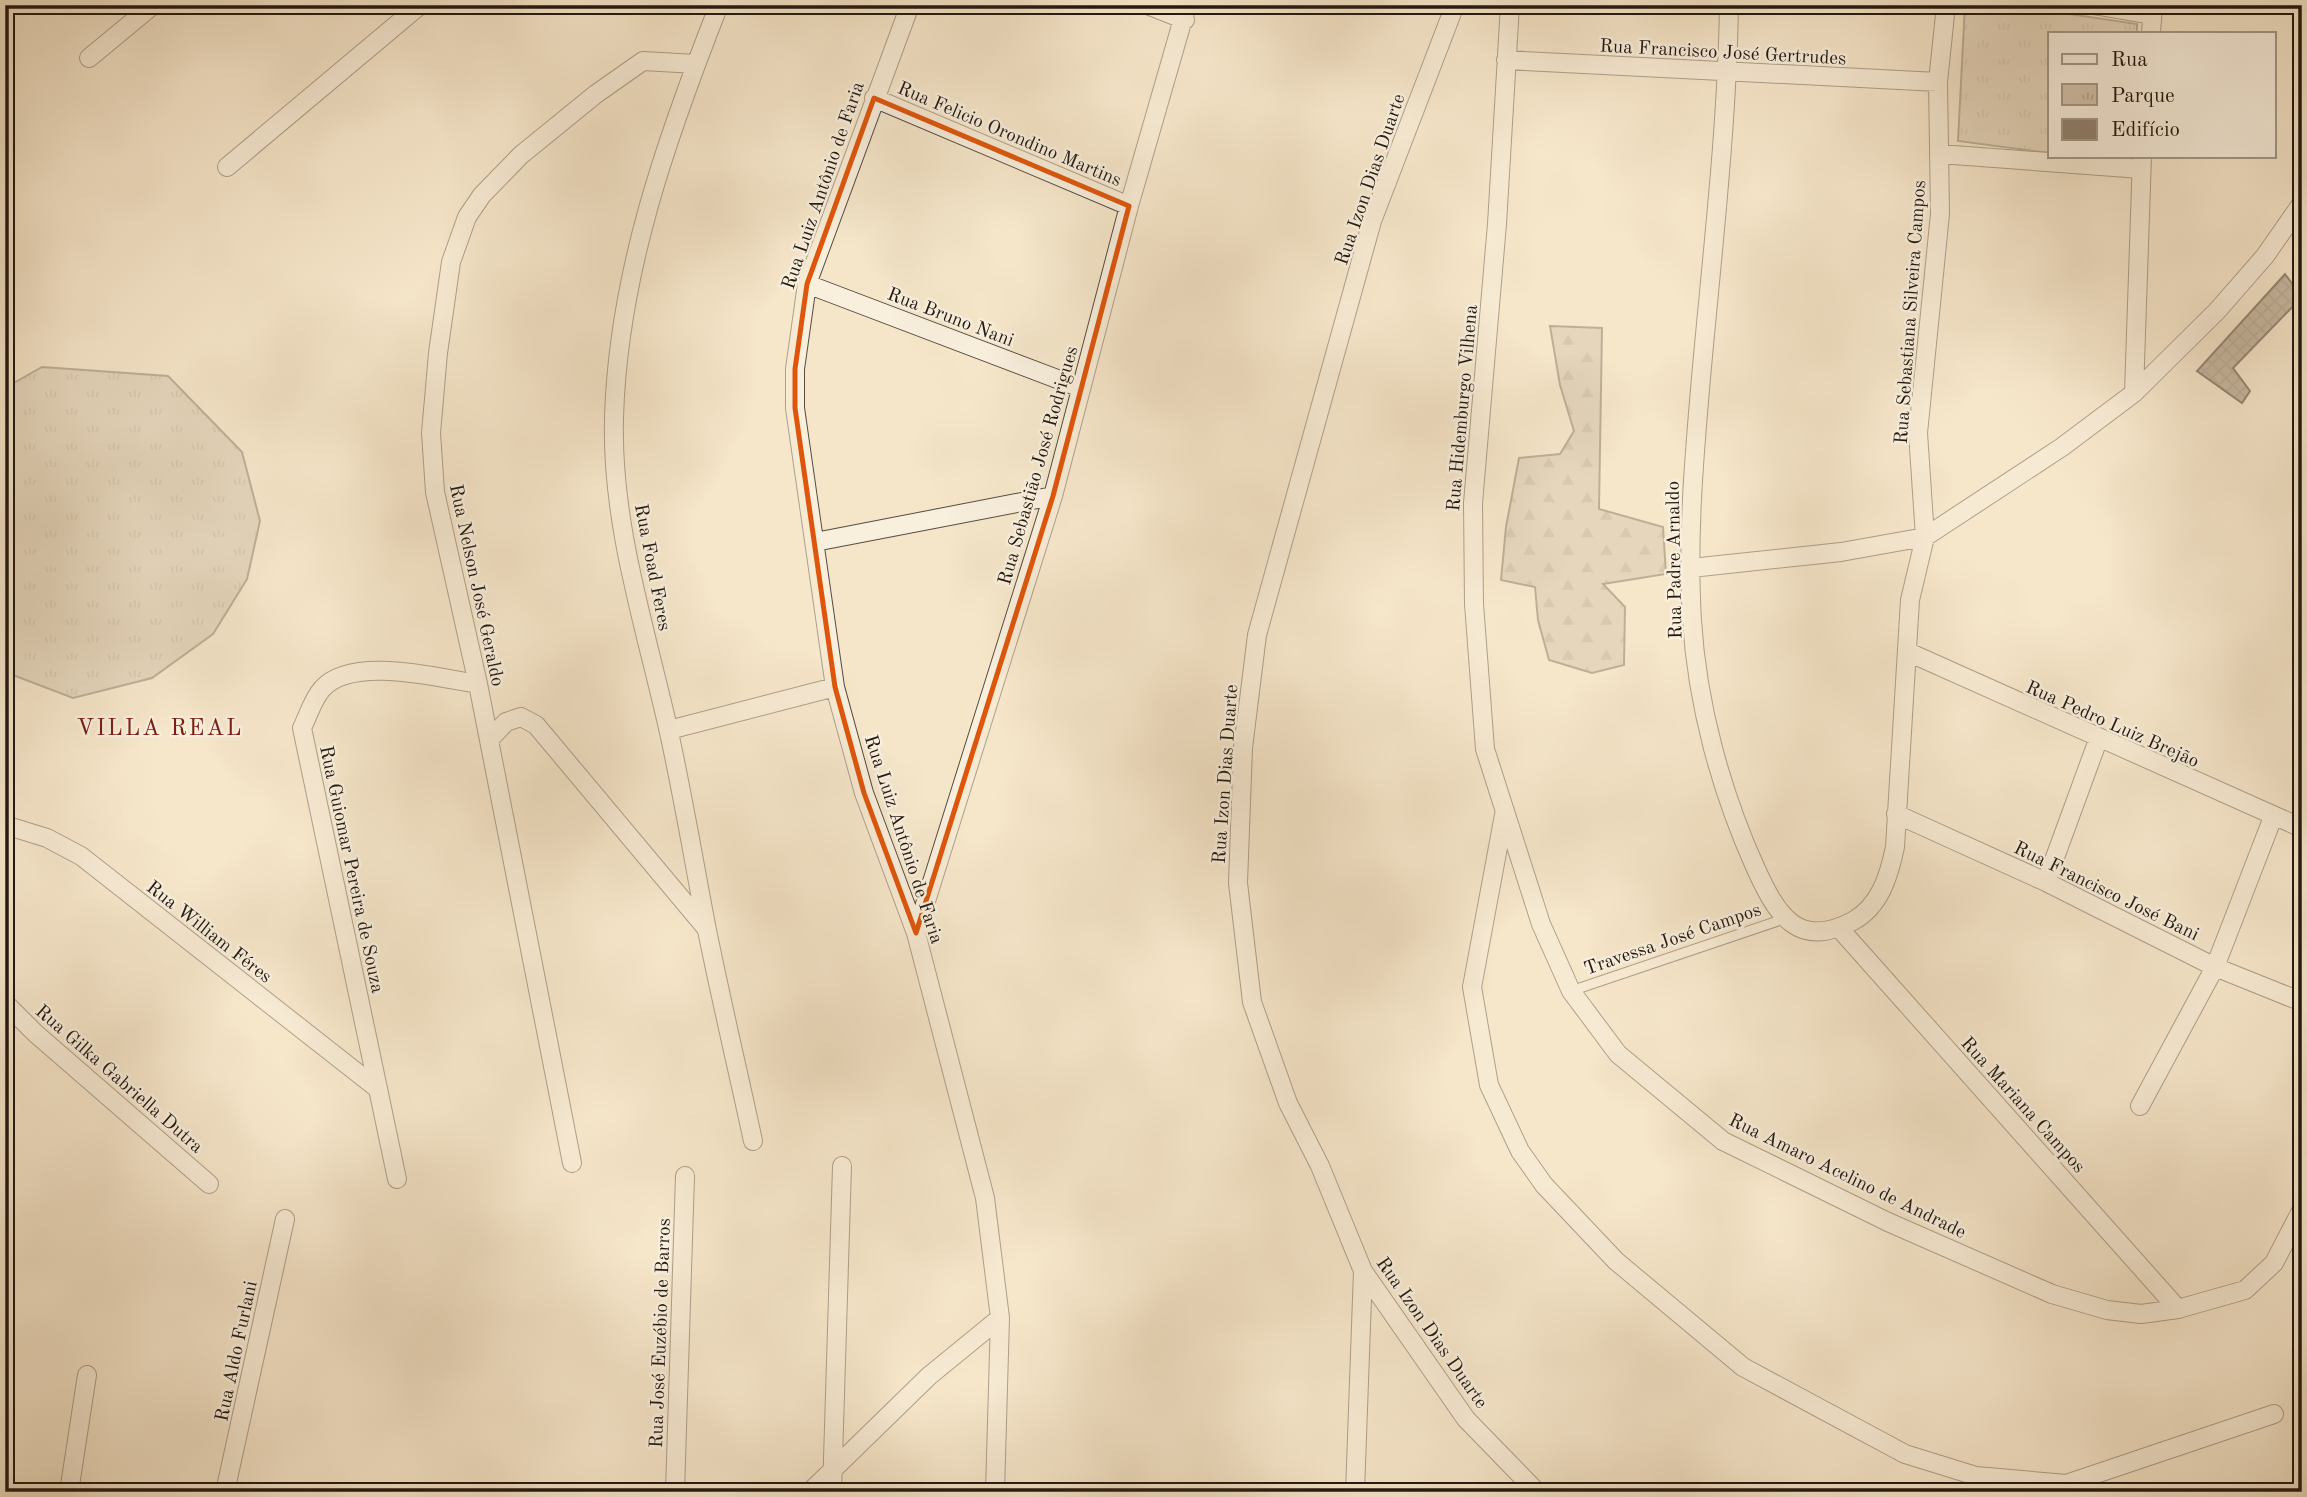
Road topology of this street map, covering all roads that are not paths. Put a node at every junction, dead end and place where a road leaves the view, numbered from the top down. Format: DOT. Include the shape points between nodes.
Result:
graph roads {
  1 [pos="153,5"];
  2 [pos="420,5"];
  3 [pos="719,5"];
  4 [pos="910,5"];
  5 [pos="1147,5"];
  6 [pos="1455,5"];
  7 [pos="1510,5"];
  8 [pos="1729,5"];
  9 [pos="1946,5"];
  10 [pos="2093,5"];
  11 [pos="1186,13"];
  12 [pos="2152,18"];
  13 [pos="89,58"];
  14 [pos="1506,60"];
  15 [pos="696,64"];
  16 [pos="1728,73"];
  17 [pos="1938,82"];
  18 [pos="874,98"];
  19 [pos="1940,154"];
  20 [pos="2141,162"];
  21 [pos="227,167"];
  22 [pos="2302,203"];
  23 [pos="1129,206"];
  24 [pos="807,284"];
  25 [pos="1081,388"];
  26 [pos="2134,393"];
  27 [pos="1053,496"];
  28 [pos="1924,537"];
  29 [pos="815,542"];
  30 [pos="1691,568"];
  31 [pos="1908,652"];
  32 [pos="478,684"];
  33 [pos="835,687"];
  34 [pos="669,730"];
  35 [pos="489,740"];
  36 [pos="2098,740"];
  37 [pos="1504,811"];
  38 [pos="1895,814"];
  39 [pos="2273,817"];
  40 [pos="5,825"];
  41 [pos="2302,828"];
  42 [pos="2046,881"];
  43 [pos="1784,919"];
  44 [pos="1839,928"];
  45 [pos="707,930"];
  46 [pos="916,933"];
  47 [pos="2216,967"];
  48 [pos="1572,991"];
  49 [pos="2302,1002"];
  50 [pos="5,1003"];
  51 [pos="378,1089"];
  52 [pos="2140,1106"];
  53 [pos="753,1141"];
  54 [pos="572,1163"];
  55 [pos="842,1166"];
  56 [pos="685,1175"];
  57 [pos="397,1179"];
  58 [pos="209,1184"];
  59 [pos="2302,1209"];
  60 [pos="285,1219"];
  61 [pos="1363,1270"];
  62 [pos="2178,1309"];
  63 [pos="1000,1318"];
  64 [pos="88,1375"];
  65 [pos="2274,1414"];
  66 [pos="834,1469"];
  67 [pos="69,1492"];
  68 [pos="225,1492"];
  69 [pos="675,1492"];
  70 [pos="810,1492"];
  71 [pos="832,1492"];
  72 [pos="995,1492"];
  73 [pos="1355,1492"];
  74 [pos="1537,1492"];
  1 -- 13 [label="street"];
  2 -- 21 [label="street"];
  3 -- 15 [label="street, Rua Foad Feres"];
  4 -- 18 [label="street, Rua Luiz Antônio de Faria"];
  5 -- 11 [label="street"];
  6 -- 61 [label="street, Rua Izon Dias Duarte" via="1372,221 1257,635 1243,748 1238,883 1252,1002 1288,1103"];
  7 -- 14 [label="street, Rua Hidemburgo Vilhena"];
  8 -- 16 [label="street, Rua Padre Arnaldo"];
  9 -- 17 [label="street, Rua Sebastiana Silveira Campos"];
  10 -- 12 [label="street"];
  11 -- 23 [label="street, Rua Sebastião José Rodrigues"];
  14 -- 16 [label="street, Rua Francisco José Gertrudes"];
  14 -- 37 [label="street, Rua Hidemburgo Vilhena" via="1473,503 1474,604 1485,749"];
  15 -- 32 [label="street, Rua Nelson José Geraldo" via="643,61 596,94 521,156 467,217 451,262 431,433 435,492"];
  15 -- 34 [label="street, Rua Foad Feres" via="643,218 623,325 614,417 626,548"];
  16 -- 17 [label="street, Rua Francisco José Gertrudes"];
  16 -- 30 [label="street, Rua Padre Arnaldo" via="1693,476"];
  17 -- 19 [label="street, Rua Sebastiana Silveira Campos"];
  18 -- 23 [label="street, Rua Felicio Orondino Martins"];
  18 -- 24 [label="street, Rua Luiz Antônio de Faria"];
  19 -- 20 [label="street"];
  19 -- 28 [label="street, Rua Sebastiana Silveira Campos" via="1940,214 1918,433"];
  20 -- 26 [label="street"];
  22 -- 26 [label="street" via="2265,256 2217,311"];
  23 -- 25 [label="street, Rua Sebastião José Rodrigues"];
  24 -- 25 [label="street, Rua Bruno Nani"];
  24 -- 29 [label="street, Rua Luiz Antônio de Faria" via="795,369 795,408"];
  25 -- 27 [label="street, Rua Sebastião José Rodrigues"];
  26 -- 28 [label="street" via="2062,447"];
  27 -- 29 [label="street"];
  27 -- 46 [label="street, Rua Sebastião José Rodrigues"];
  28 -- 30 [label="street" via="1840,552"];
  28 -- 31 [label="street" via="1910,600"];
  29 -- 33 [label="street, Rua Luiz Antônio de Faria"];
  30 -- 43 [label="street, Rua Padre Arnaldo" via="1692,621 1704,715 1741,836"];
  31 -- 36 [label="street, Rua Pedro Luiz Brejão"];
  31 -- 38 [label="street"];
  32 -- 35 [label="street, Rua Nelson José Geraldo"];
  32 -- 51 [label="street, Rua Guiomar Pereira de Souza" via="385,671 345,673 322,689 302,728"];
  33 -- 34 [label="street"];
  33 -- 46 [label="street, Rua Luiz Antônio de Faria" via="864,793"];
  34 -- 45 [label="street, Rua Foad Feres"];
  35 -- 45 [label="street" via="506,722 521,717 536,725"];
  35 -- 54 [label="street, Rua Nelson José Geraldo"];
  36 -- 39 [label="street, Rua Pedro Luiz Brejão"];
  36 -- 42 [label="street"];
  37 -- 48 [label="street, Rua Amaro Acelino de Andrade" via="1541,924"];
  37 -- 65 [label="street" via="1472,988 1489,1085 1520,1151 1544,1185 1616,1261 1743,1367 1905,1454 1976,1476 2066,1484"];
  38 -- 42 [label="street, Rua Francisco José Bani"];
  38 -- 44 [label="street" via="1889,875 1870,907"];
  39 -- 41 [label="street, Rua Pedro Luiz Brejão"];
  39 -- 47 [label="street"];
  40 -- 51 [label="street, Rua William Féres" via="47,838 81,856"];
  42 -- 47 [label="street, Rua Francisco José Bani"];
  43 -- 44 [label="street" via="1803,930 1821,933"];
  43 -- 48 [label="lane, Travessa José Campos"];
  44 -- 62 [label="street, Rua Mariana Campos"];
  45 -- 53 [label="street, Rua Foad Feres"];
  46 -- 63 [label="street, Rua Luiz Antônio de Faria" via="985,1198"];
  47 -- 49 [label="street, Rua Francisco José Bani"];
  47 -- 52 [label="street"];
  48 -- 62 [label="street, Rua Amaro Acelino de Andrade" via="1618,1054 1723,1141 1888,1222 2052,1294 2141,1314"];
  50 -- 58 [label="street, Rua Gilka Gabriella Dutra"];
  51 -- 57 [label="street, Rua Guiomar Pereira de Souza"];
  55 -- 66 [label="street"];
  56 -- 69 [label="street, Rua José Euzébio de Barros"];
  59 -- 62 [label="street, Rua Amaro Acelino de Andrade" via="2274,1263 2245,1290"];
  60 -- 68 [label="street, Rua Aldo Furlani"];
  61 -- 73 [label="street"];
  61 -- 74 [label="street, Rua Izon Dias Duarte" via="1466,1419"];
  63 -- 66 [label="street" via="929,1376"];
  63 -- 72 [label="street, Rua Luiz Antônio de Faria"];
  64 -- 67 [label="street"];
  66 -- 70 [label="street"];
  66 -- 71 [label="street"];
}
